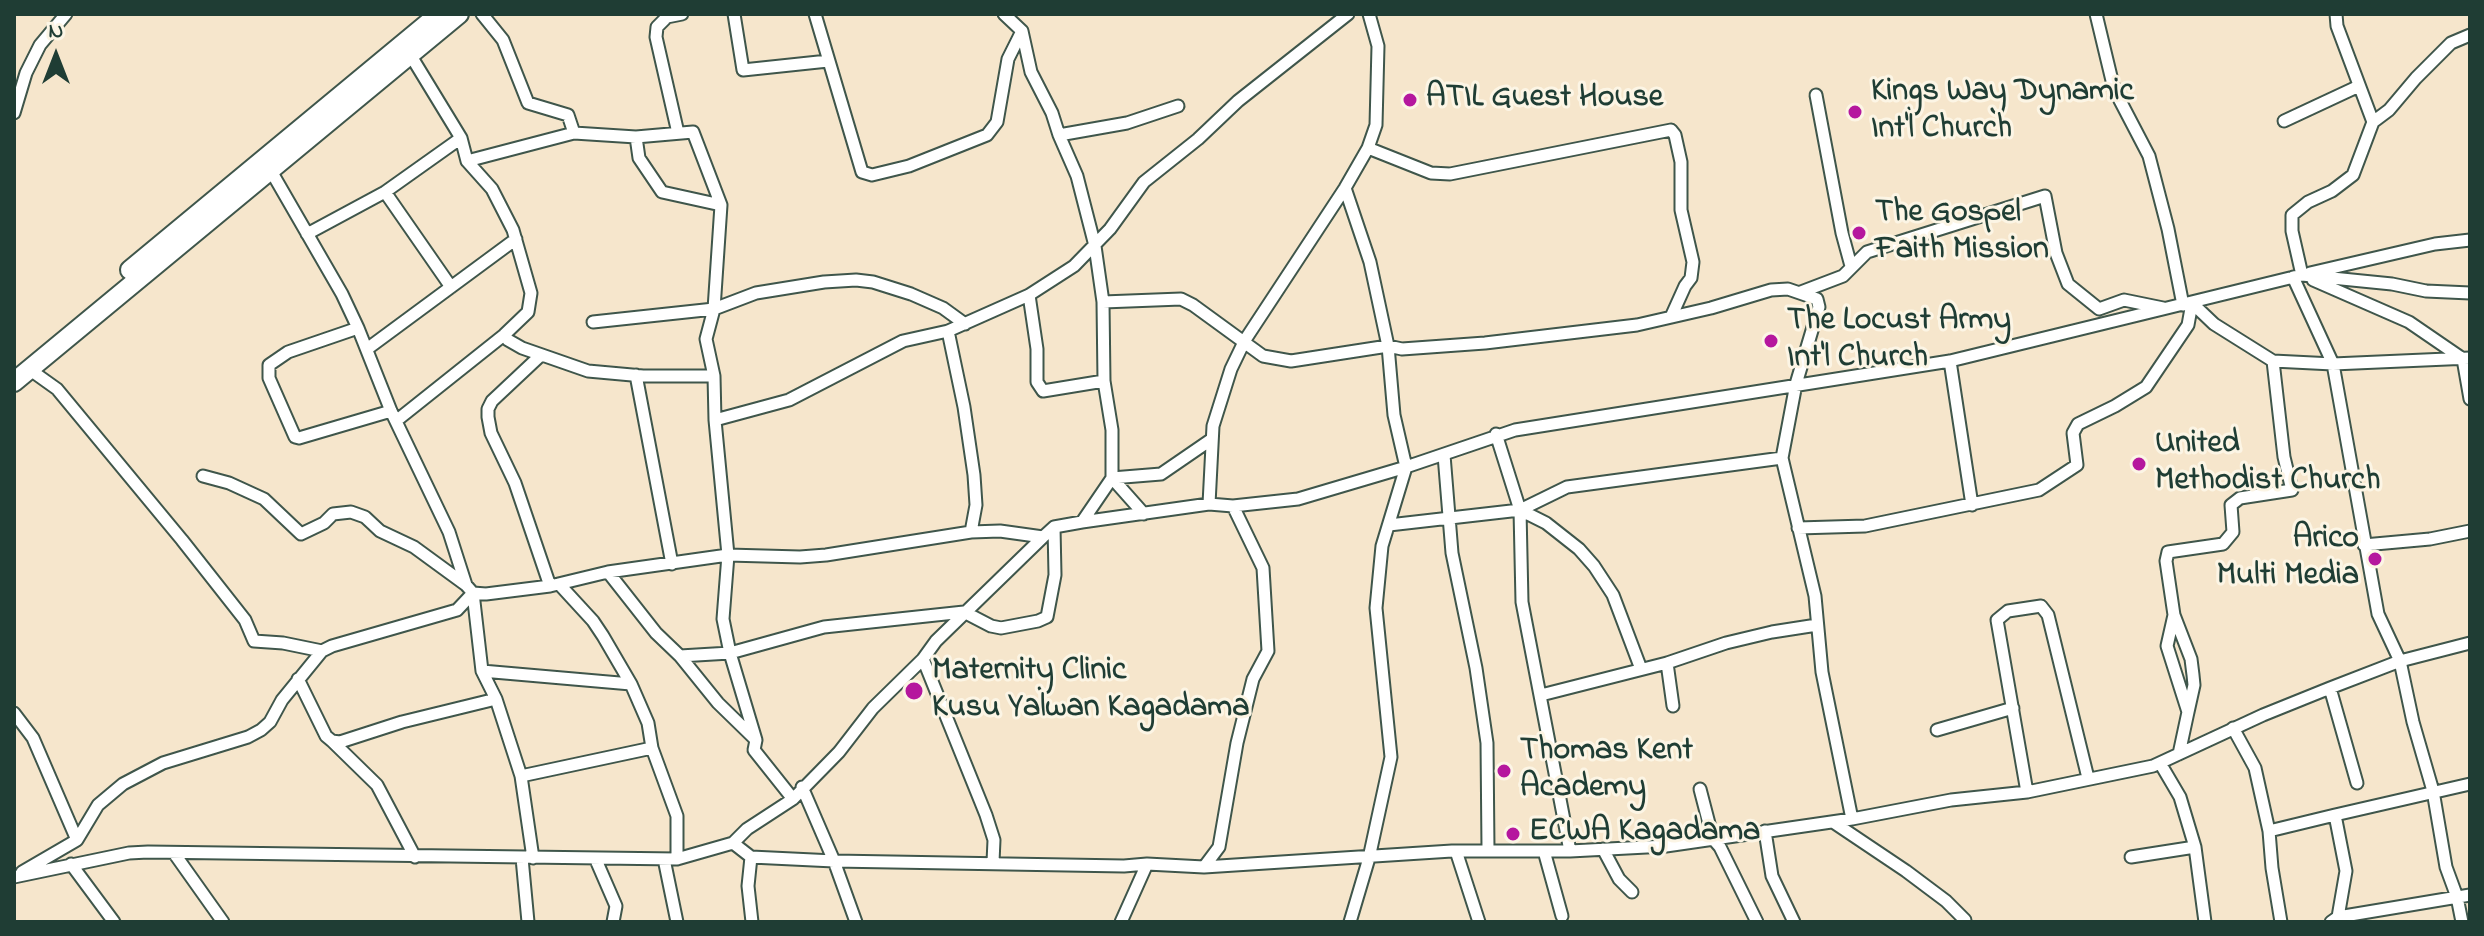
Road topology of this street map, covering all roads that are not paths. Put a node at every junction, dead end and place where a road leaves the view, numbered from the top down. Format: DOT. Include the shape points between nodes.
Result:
graph roads {
  1 [pos="66,14"];
  2 [pos="439,14"];
  3 [pos="459,14"];
  4 [pos="482,14"];
  5 [pos="682,14"];
  6 [pos="734,14"];
  7 [pos="815,14"];
  8 [pos="1004,14"];
  9 [pos="1348,14"];
  10 [pos="1369,14"];
  11 [pos="2096,14"];
  12 [pos="2336,14"];
  13 [pos="1022,31"];
  14 [pos="2470,35"];
  15 [pos="411,56"];
  16 [pos="828,61"];
  17 [pos="2359,86"];
  18 [pos="1816,95"];
  19 [pos="1178,106"];
  20 [pos="14,113"];
  21 [pos="2284,121"];
  22 [pos="2373,122"];
  23 [pos="574,133"];
  24 [pos="678,133"];
  25 [pos="1059,135"];
  26 [pos="636,137"];
  27 [pos="461,138"];
  28 [pos="1368,148"];
  29 [pos="467,161"];
  30 [pos="271,171"];
  31 [pos="1345,188"];
  32 [pos="385,192"];
  33 [pos="721,205"];
  34 [pos="307,234"];
  35 [pos="516,239"];
  36 [pos="2470,240"];
  37 [pos="1095,246"];
  38 [pos="1851,266"];
  39 [pos="2298,276"];
  40 [pos="451,287"];
  41 [pos="1800,292"];
  42 [pos="2470,293"];
  43 [pos="1029,295"];
  44 [pos="1103,302"];
  45 [pos="2188,304"];
  46 [pos="714,309"];
  47 [pos="2167,309"];
  48 [pos="1671,317"];
  49 [pos="593,322"];
  50 [pos="965,324"];
  51 [pos="358,328"];
  52 [pos="948,331"];
  53 [pos="504,335"];
  54 [pos="1244,342"];
  55 [pos="1388,346"];
  56 [pos="367,349"];
  57 [pos="541,355"];
  58 [pos="2467,358"];
  59 [pos="1950,361"];
  60 [pos="2273,361"];
  61 [pos="2333,364"];
  62 [pos="22,368"];
  63 [pos="636,375"];
  64 [pos="714,376"];
  65 [pos="1104,381"];
  66 [pos="14,382"];
  67 [pos="1796,384"];
  68 [pos="2470,399"];
  69 [pos="393,416"];
  70 [pos="715,420"];
  71 [pos="1496,434"];
  72 [pos="1212,439"];
  73 [pos="1444,455"];
  74 [pos="1782,458"];
  75 [pos="1406,467"];
  76 [pos="203,476"];
  77 [pos="1112,478"];
  78 [pos="1209,504"];
  79 [pos="1972,505"];
  80 [pos="1233,506"];
  81 [pos="1520,510"];
  82 [pos="1144,514"];
  83 [pos="1449,517"];
  84 [pos="1082,522"];
  85 [pos="1389,525"];
  86 [pos="1054,527"];
  87 [pos="1798,528"];
  88 [pos="2470,531"];
  89 [pos="971,532"];
  90 [pos="1043,537"];
  91 [pos="2364,545"];
  92 [pos="728,555"];
  93 [pos="672,564"];
  94 [pos="608,572"];
  95 [pos="554,585"];
  96 [pos="469,589"];
  97 [pos="964,612"];
  98 [pos="2174,615"];
  99 [pos="1817,625"];
  100 [pos="2470,643"];
  101 [pos="322,651"];
  102 [pos="730,653"];
  103 [pos="680,656"];
  104 [pos="923,659"];
  105 [pos="2400,661"];
  106 [pos="1667,663"];
  107 [pos="1641,669"];
  108 [pos="482,671"];
  109 [pos="298,679"];
  110 [pos="631,684"];
  111 [pos="2330,688"];
  112 [pos="1541,695"];
  113 [pos="496,699"];
  114 [pos="1673,706"];
  115 [pos="2013,708"];
  116 [pos="2188,712"];
  117 [pos="14,713"];
  118 [pos="2233,728"];
  119 [pos="1937,730"];
  120 [pos="756,740"];
  121 [pos="332,741"];
  122 [pos="652,748"];
  123 [pos="2179,754"];
  124 [pos="2160,763"];
  125 [pos="521,776"];
  126 [pos="2088,778"];
  127 [pos="2357,783"];
  128 [pos="2470,784"];
  129 [pos="802,787"];
  130 [pos="1700,789"];
  131 [pos="2433,791"];
  132 [pos="2027,792"];
  133 [pos="793,799"];
  134 [pos="2335,815"];
  135 [pos="1852,819"];
  136 [pos="1833,822"];
  137 [pos="1765,831"];
  138 [pos="2269,831"];
  139 [pos="1713,839"];
  140 [pos="77,840"];
  141 [pos="733,843"];
  142 [pos="2195,847"];
  143 [pos="1488,849"];
  144 [pos="1603,849"];
  145 [pos="1456,851"];
  146 [pos="1544,851"];
  147 [pos="1570,851"];
  148 [pos="174,853"];
  149 [pos="415,857"];
  150 [pos="751,857"];
  151 [pos="2131,857"];
  152 [pos="527,858"];
  153 [pos="1369,858"];
  154 [pos="670,859"];
  155 [pos="596,860"];
  156 [pos="834,861"];
  157 [pos="993,862"];
  158 [pos="71,864"];
  159 [pos="1147,864"];
  160 [pos="1204,867"];
  161 [pos="14,877"];
  162 [pos="1632,892"];
  163 [pos="2464,896"];
  164 [pos="1562,916"];
  165 [pos="1965,920"];
  166 [pos="2335,920"];
  167 [pos="114,922"];
  168 [pos="223,922"];
  169 [pos="528,922"];
  170 [pos="613,922"];
  171 [pos="677,922"];
  172 [pos="752,922"];
  173 [pos="856,922"];
  174 [pos="1121,922"];
  175 [pos="1350,922"];
  176 [pos="1479,922"];
  177 [pos="1757,922"];
  178 [pos="1794,922"];
  179 [pos="2205,922"];
  180 [pos="2281,922"];
  181 [pos="2462,922"];
  1 -- 20 [label="street" via="40,45"];
  2 -- 62 [label="main road"];
  3 -- 15 [label="main road"];
  4 -- 23 [label="street" via="503,40 528,103 568,115"];
  5 -- 24 [label="street" via="667,17 656,37"];
  6 -- 16 [label="street" via="743,70"];
  7 -- 16 [label="street"];
  8 -- 13 [label="street"];
  9 -- 37 [label="street" via="1144,182"];
  10 -- 28 [label="street" via="1379,67 1376,125"];
  11 -- 45 [label="street" via="2114,89 2149,156"];
  12 -- 17 [label="street"];
  13 -- 16 [label="street" via="1008,59 997,122 987,135 872,175 862,172"];
  13 -- 25 [label="street" via="1031,72"];
  14 -- 22 [label="street" via="2451,43"];
  15 -- 27 [label="street"];
  15 -- 30 [label="main road"];
  17 -- 21 [label="street"];
  17 -- 22 [label="street"];
  18 -- 38 [label="street"];
  19 -- 25 [label="street" via="1127,123"];
  22 -- 39 [label="street" via="2353,175 2292,215"];
  23 -- 26 [label="street"];
  23 -- 29 [label="street"];
  24 -- 26 [label="street"];
  24 -- 33 [label="street" via="693,132"];
  25 -- 37 [label="street" via="1077,176"];
  26 -- 33 [label="street" via="639,158 662,192"];
  27 -- 29 [label="street"];
  27 -- 32 [label="street"];
  28 -- 31 [label="street"];
  28 -- 48 [label="street" via="1419,169 1450,174 1671,130 1681,162 1681,210 1693,262 1691,278"];
  29 -- 35 [label="street" via="492,189"];
  30 -- 34 [label="street"];
  30 -- 62 [label="main road"];
  31 -- 54 [label="street"];
  31 -- 55 [label="street" via="1370,262"];
  32 -- 34 [label="street"];
  32 -- 40 [label="street"];
  33 -- 46 [label="street"];
  34 -- 51 [label="street"];
  35 -- 40 [label="street"];
  35 -- 53 [label="street" via="530,304"];
  36 -- 39 [label="street"];
  37 -- 43 [label="street"];
  37 -- 44 [label="street"];
  38 -- 41 [label="street" via="1843,276"];
  38 -- 47 [label="street" via="1867,252 2045,196 2068,284 2099,309 2124,300"];
  39 -- 42 [label="street"];
  39 -- 45 [label="street"];
  39 -- 58 [label="street" via="2409,322"];
  39 -- 61 [label="street"];
  40 -- 56 [label="street"];
  41 -- 48 [label="street" via="1771,290"];
  41 -- 67 [label="street" via="1817,299 1819,307"];
  43 -- 50 [label="street"];
  43 -- 65 [label="street" via="1037,382 1043,391"];
  44 -- 54 [label="street" via="1181,299"];
  44 -- 65 [label="street"];
  45 -- 47 [label="street"];
  45 -- 60 [label="street"];
  45 -- 79 [label="street" via="2188,325 2146,387 2078,424 2073,433 2077,465 2039,490"];
  46 -- 49 [label="street"];
  46 -- 50 [label="street" via="756,293 856,280 911,294"];
  46 -- 64 [label="street" via="706,339"];
  47 -- 59 [label="street"];
  48 -- 55 [label="street" via="1485,343"];
  50 -- 52 [label="street"];
  51 -- 56 [label="street"];
  51 -- 69 [label="street" via="288,352 269,365 269,378 295,437"];
  52 -- 70 [label="street" via="903,341 789,400"];
  52 -- 89 [label="street" via="974,475"];
  53 -- 57 [label="street"];
  53 -- 69 [label="street"];
  54 -- 55 [label="street" via="1263,356 1291,361"];
  54 -- 72 [label="street" via="1222,393"];
  55 -- 75 [label="street" via="1394,415"];
  56 -- 69 [label="street"];
  57 -- 63 [label="street" via="588,371"];
  57 -- 95 [label="street" via="492,401 488,417"];
  58 -- 61 [label="street"];
  58 -- 68 [label="street"];
  59 -- 67 [label="street"];
  59 -- 79 [label="street"];
  60 -- 61 [label="street"];
  60 -- 98 [label="street" via="2292,490 2240,498 2231,505 2233,532 2223,544 2168,552"];
  61 -- 91 [label="street"];
  62 -- 66 [label="main road"];
  62 -- 101 [label="street" via="57,389 245,620 254,641"];
  63 -- 64 [label="street"];
  63 -- 93 [label="street"];
  64 -- 70 [label="street"];
  65 -- 77 [label="street"];
  67 -- 71 [label="street"];
  67 -- 74 [label="street"];
  69 -- 96 [label="street" via="449,532"];
  70 -- 92 [label="street"];
  71 -- 73 [label="street"];
  71 -- 81 [label="street"];
  72 -- 77 [label="street" via="1161,474"];
  72 -- 78 [label="street"];
  73 -- 75 [label="street"];
  73 -- 83 [label="street"];
  74 -- 81 [label="street" via="1567,487"];
  74 -- 87 [label="street"];
  75 -- 80 [label="street" via="1298,499"];
  75 -- 85 [label="street"];
  76 -- 96 [label="street" via="264,499 301,534 333,514 365,517"];
  77 -- 82 [label="street"];
  77 -- 84 [label="street"];
  78 -- 80 [label="street"];
  78 -- 82 [label="street"];
  79 -- 87 [label="street" via="1865,526"];
  80 -- 160 [label="street" via="1263,568 1268,651 1253,679 1219,847"];
  81 -- 83 [label="street"];
  81 -- 107 [label="street" via="1546,523 1594,566 1613,595"];
  81 -- 112 [label="street" via="1522,602"];
  82 -- 84 [label="street"];
  83 -- 85 [label="street"];
  83 -- 143 [label="street" via="1487,743"];
  84 -- 86 [label="street"];
  85 -- 153 [label="street" via="1376,608 1391,757"];
  86 -- 90 [label="street"];
  86 -- 97 [label="street" via="1056,566 1047,617 1001,628"];
  87 -- 99 [label="street"];
  88 -- 91 [label="street"];
  89 -- 90 [label="street"];
  89 -- 92 [label="street" via="826,555"];
  90 -- 97 [label="street"];
  91 -- 105 [label="street" via="2378,614"];
  92 -- 93 [label="street"];
  92 -- 102 [label="street" via="723,619"];
  93 -- 94 [label="street"];
  94 -- 95 [label="street"];
  94 -- 103 [label="street"];
  95 -- 96 [label="street" via="506,593"];
  95 -- 110 [label="street" via="593,621"];
  96 -- 101 [label="street" via="457,610"];
  96 -- 108 [label="street"];
  97 -- 102 [label="street" via="824,627"];
  97 -- 104 [label="street"];
  98 -- 116 [label="street" via="2191,659 2194,685"];
  98 -- 116 [label="street" via="2169,660"];
  99 -- 106 [label="street" via="1726,643"];
  99 -- 135 [label="street" via="1825,692"];
  100 -- 105 [label="street"];
  101 -- 109 [label="street"];
  102 -- 103 [label="street"];
  102 -- 120 [label="street"];
  103 -- 120 [label="street"];
  104 -- 129 [label="street"];
  104 -- 157 [label="street" via="986,815 994,840"];
  105 -- 111 [label="street"];
  105 -- 131 [label="street"];
  106 -- 107 [label="street"];
  106 -- 114 [label="street"];
  107 -- 112 [label="street"];
  108 -- 110 [label="street"];
  108 -- 113 [label="street"];
  109 -- 121 [label="street"];
  109 -- 140 [label="street" via="261,730 163,763 123,784 98,805"];
  110 -- 122 [label="street"];
  111 -- 118 [label="street"];
  111 -- 127 [label="street"];
  112 -- 147 [label="street"];
  113 -- 121 [label="street"];
  113 -- 125 [label="street"];
  115 -- 119 [label="street"];
  115 -- 126 [label="street" via="1997,620 2008,611 2041,606 2048,615"];
  115 -- 132 [label="street"];
  116 -- 123 [label="street"];
  117 -- 140 [label="street" via="33,738"];
  118 -- 123 [label="street"];
  118 -- 138 [label="street" via="2255,768"];
  120 -- 133 [label="street" via="754,750"];
  121 -- 149 [label="street" via="377,785"];
  122 -- 125 [label="street"];
  122 -- 154 [label="street" via="677,816"];
  123 -- 124 [label="street"];
  124 -- 126 [label="street"];
  124 -- 142 [label="street" via="2180,797"];
  125 -- 152 [label="street"];
  126 -- 132 [label="street"];
  128 -- 131 [label="street"];
  129 -- 133 [label="street"];
  129 -- 156 [label="street"];
  130 -- 139 [label="street"];
  131 -- 134 [label="street"];
  131 -- 163 [label="street" via="2446,867"];
  132 -- 135 [label="street"];
  133 -- 141 [label="street"];
  134 -- 138 [label="street"];
  134 -- 166 [label="street" via="2346,871"];
  135 -- 136 [label="street"];
  136 -- 137 [label="street"];
  136 -- 165 [label="street" via="1906,871"];
  137 -- 139 [label="street"];
  137 -- 178 [label="street" via="1772,876"];
  138 -- 180 [label="street"];
  139 -- 144 [label="street"];
  139 -- 177 [label="street"];
  140 -- 161 [label="street"];
  141 -- 150 [label="street"];
  141 -- 154 [label="street"];
  142 -- 151 [label="street"];
  142 -- 179 [label="street"];
  143 -- 145 [label="street"];
  143 -- 146 [label="street"];
  144 -- 147 [label="street"];
  144 -- 162 [label="street"];
  145 -- 153 [label="street"];
  145 -- 176 [label="street"];
  146 -- 147 [label="street"];
  146 -- 164 [label="street"];
  148 -- 149 [label="street"];
  148 -- 158 [label="street" via="129,853"];
  148 -- 168 [label="street"];
  149 -- 152 [label="street"];
  150 -- 156 [label="street"];
  150 -- 172 [label="street"];
  152 -- 155 [label="street"];
  152 -- 169 [label="street"];
  153 -- 160 [label="street"];
  153 -- 175 [label="street"];
  154 -- 155 [label="street"];
  154 -- 171 [label="street"];
  155 -- 170 [label="street" via="616,906"];
  156 -- 157 [label="street"];
  156 -- 173 [label="street"];
  157 -- 159 [label="street"];
  158 -- 161 [label="street"];
  158 -- 167 [label="street"];
  159 -- 160 [label="street"];
  159 -- 174 [label="street"];
  163 -- 166 [label="street"];
  163 -- 181 [label="street"];
}
